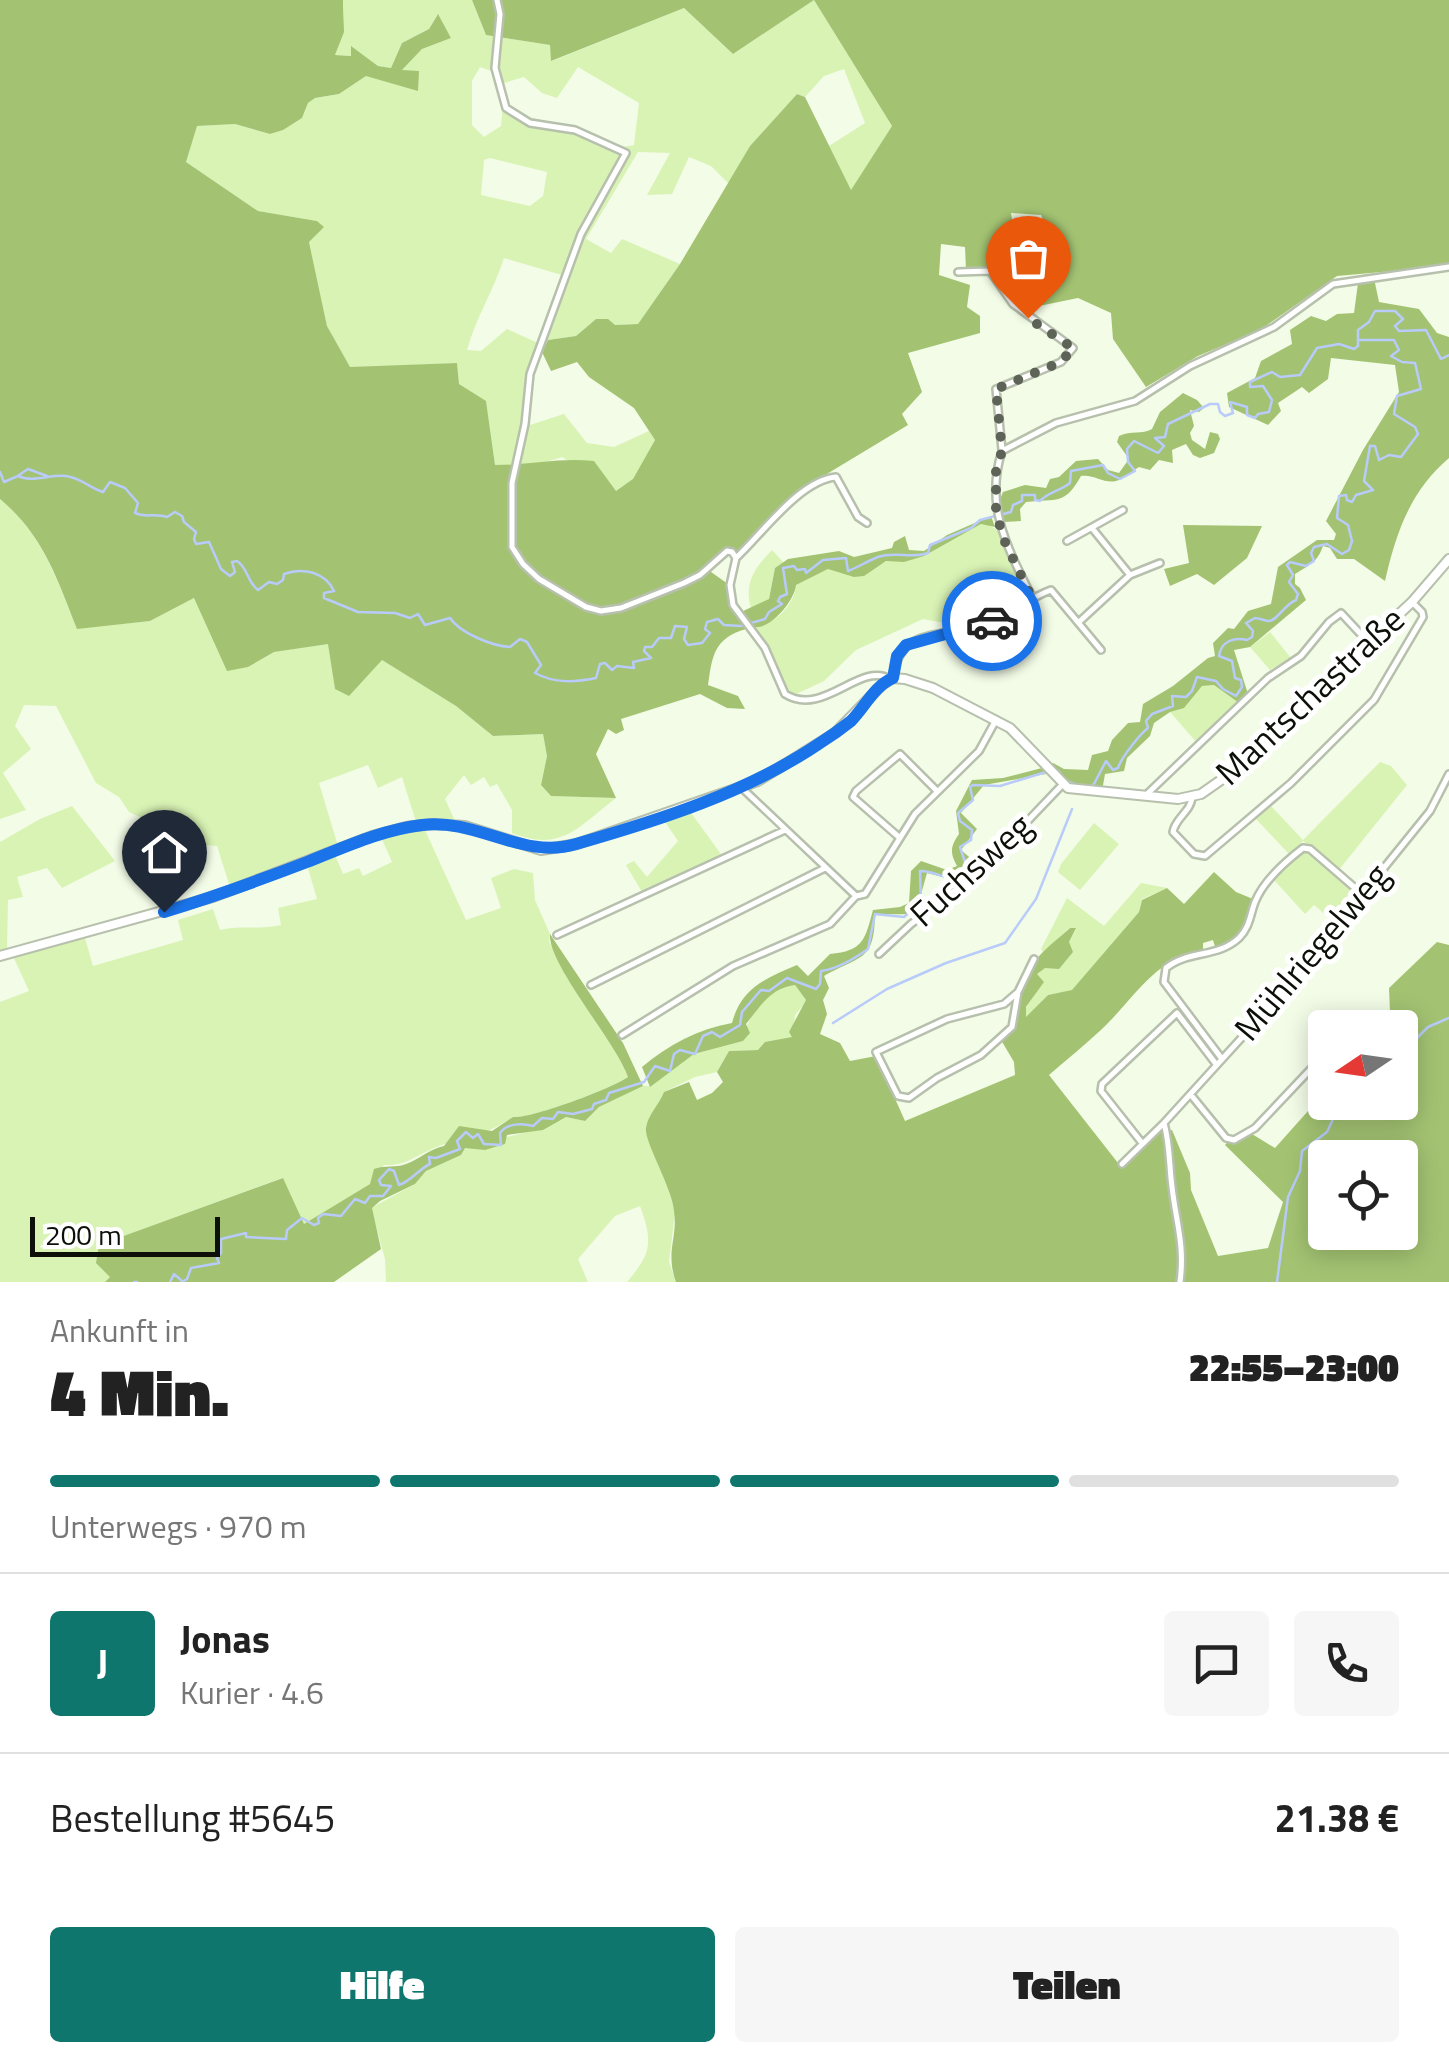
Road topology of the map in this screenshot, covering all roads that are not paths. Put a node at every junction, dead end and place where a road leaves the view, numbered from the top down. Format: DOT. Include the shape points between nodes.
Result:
graph roads {
  1 [pos="497,0"];
  2 [pos="1449,267"];
  3 [pos="958,272"];
  4 [pos="1002,451"];
  5 [pos="1124,510"];
  6 [pos="867,522"];
  7 [pos="1092,528"];
  8 [pos="1067,541"];
  9 [pos="736,558"];
  10 [pos="1449,559"];
  11 [pos="1160,563"];
  12 [pos="1130,576"];
  13 [pos="1032,598"];
  14 [pos="1412,602"];
  15 [pos="1079,622"];
  16 [pos="1369,643"];
  17 [pos="1101,650"];
  18 [pos="892,679"];
  19 [pos="996,720"];
  20 [pos="1449,774"];
  21 [pos="1062,785"];
  22 [pos="742,788"];
  23 [pos="937,791"];
  24 [pos="1145,796"];
  25 [pos="1192,796"];
  26 [pos="786,829"];
  27 [pos="900,838"];
  28 [pos="826,868"];
  29 [pos="1362,894"];
  30 [pos="856,896"];
  31 [pos="556,936"];
  32 [pos="879,954"];
  33 [pos="0,956"];
  34 [pos="1034,959"];
  35 [pos="591,985"];
  36 [pos="1018,992"];
  37 [pos="622,1034"];
  38 [pos="1220,1062"];
  39 [pos="1308,1072"];
  40 [pos="1191,1095"];
  41 [pos="1164,1123"];
  42 [pos="1142,1143"];
  43 [pos="1122,1164"];
  44 [pos="1180,1282"];
  1 -- 9 [label="street" via="495,68 506,108 530,123 575,130 626,153 581,234 530,374 512,484 512,547 548,586 601,612 684,583 728,550"];
  2 -- 4 [label="street" via="1333,284 1274,326 1136,401 1056,423"];
  3 -- 4 [label="street" via="990,271 1014,304 1073,348 1061,362 996,389"];
  4 -- 13 [label="street" via="998,522"];
  5 -- 7 [label="street"];
  6 -- 9 [label="street" via="836,478 827,478 808,487"];
  7 -- 8 [label="street"];
  7 -- 12 [label="street"];
  9 -- 18 [label="street" via="730,597 765,648 780,690 792,699 824,696 876,674"];
  10 -- 14 [label="street, Mantschastraße"];
  11 -- 12 [label="street"];
  12 -- 15 [label="street"];
  13 -- 15 [label="street" via="1053,590"];
  13 -- 18 [label="street" via="983,625 906,645"];
  14 -- 16 [label="street, Mantschastraße"];
  14 -- 25 [label="street" via="1423,617 1374,700 1292,783 1205,856 1194,854 1173,830"];
  15 -- 17 [label="street"];
  16 -- 24 [label="street" via="1341,613"];
  16 -- 25 [label="street, Mantschastraße" via="1221,780"];
  18 -- 19 [label="street" via="933,688"];
  18 -- 22 [label="street" via="835,733"];
  19 -- 21 [label="street"];
  19 -- 23 [label="street" via="979,750"];
  20 -- 29 [label="street, Mühlriegelweg" via="1430,811"];
  21 -- 24 [label="street, Mantschastraße"];
  21 -- 32 [label="street, Fuchsweg" via="978,874"];
  22 -- 26 [label="street"];
  22 -- 33 [label="street" via="552,850 454,824 388,830 213,897"];
  23 -- 27 [label="street"];
  23 -- 27 [label="street" via="900,754 856,792"];
  24 -- 25 [label="street, Mantschastraße"];
  26 -- 28 [label="street"];
  26 -- 31 [label="street"];
  27 -- 30 [label="street" via="865,894"];
  28 -- 30 [label="street"];
  28 -- 35 [label="street"];
  29 -- 38 [label="street, Mühlriegelweg"];
  29 -- 38 [label="street" via="1303,848 1263,889 1234,942 1166,968 1164,982"];
  30 -- 37 [label="street" via="830,924 733,966"];
  34 -- 36 [label="street"];
  36 -- 36 [label="street" via="1004,1004 932,1024 876,1052 898,1096 909,1098 987,1051 1014,1023"];
  38 -- 40 [label="street, Mühlriegelweg"];
  38 -- 42 [label="street" via="1177,1013 1102,1084"];
  39 -- 40 [label="street" via="1255,1128 1234,1140"];
  40 -- 41 [label="street, Mühlriegelweg"];
  41 -- 42 [label="street, Mühlriegelweg"];
  41 -- 44 [label="street" via="1183,1239"];
  42 -- 43 [label="street, Mühlriegelweg"];
}
